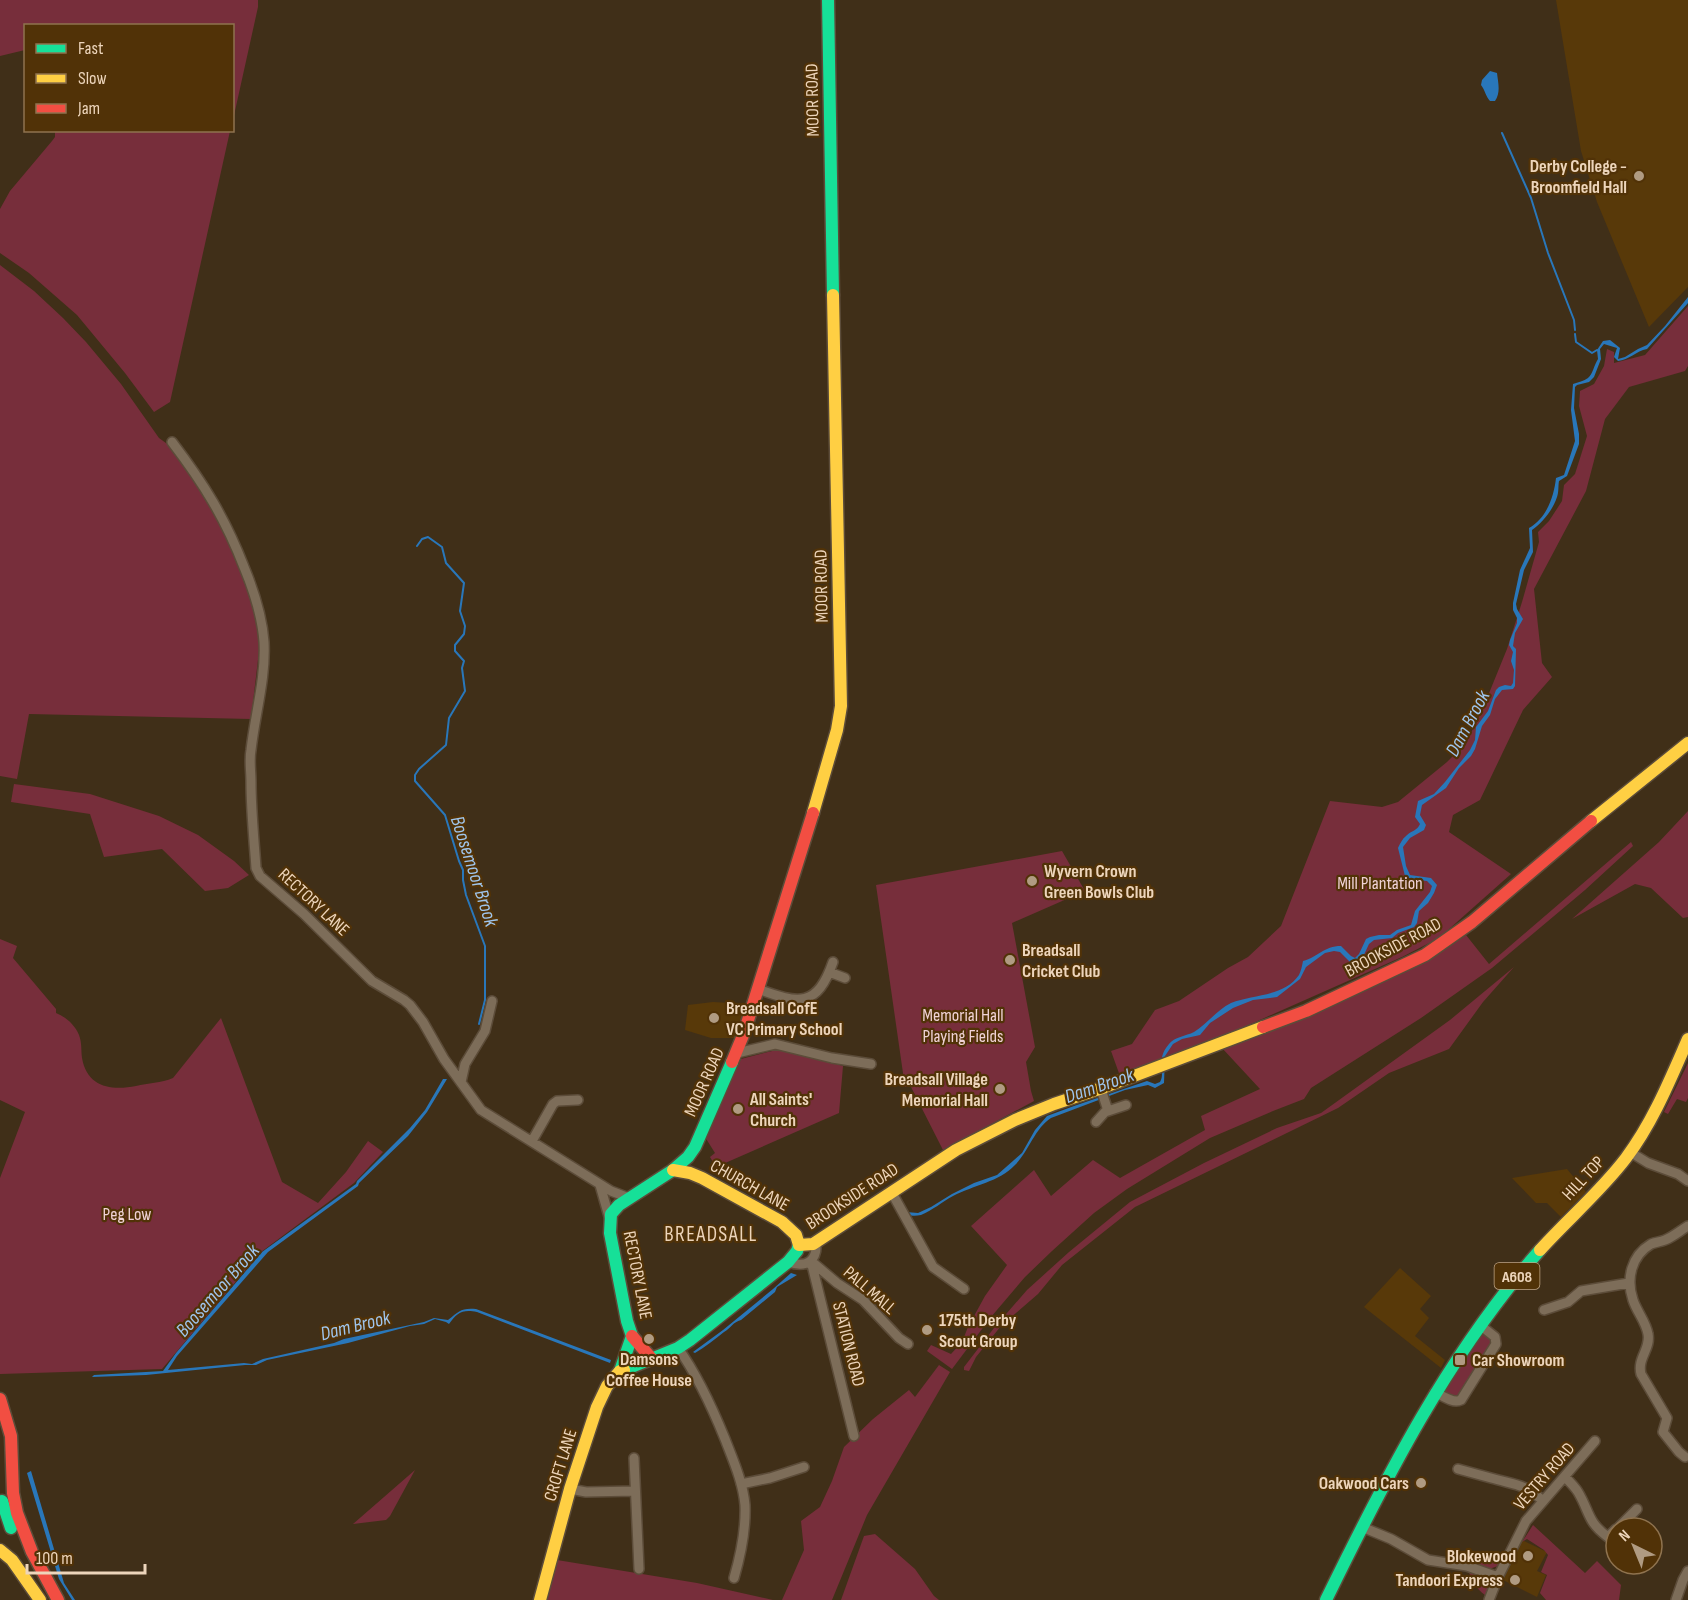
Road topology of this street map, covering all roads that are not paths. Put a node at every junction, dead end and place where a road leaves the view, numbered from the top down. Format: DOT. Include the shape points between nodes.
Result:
graph roads {
  1 [pos="828,0"];
  2 [pos="172,442"];
  3 [pos="1688,743"];
  4 [pos="833,962"];
  5 [pos="829,972"];
  6 [pos="845,978"];
  7 [pos="758,989"];
  8 [pos="492,1001"];
  9 [pos="1688,1039"];
  10 [pos="737,1053"];
  11 [pos="470,1056"];
  12 [pos="446,1062"];
  13 [pos="871,1064"];
  14 [pos="460,1082"];
  15 [pos="1104,1098"];
  16 [pos="578,1100"];
  17 [pos="1126,1105"];
  18 [pos="1096,1122"];
  19 [pos="532,1141"];
  20 [pos="695,1147"];
  21 [pos="1630,1152"];
  22 [pos="673,1170"];
  23 [pos="702,1178"];
  24 [pos="1688,1181"];
  25 [pos="600,1185"];
  26 [pos="892,1193"];
  27 [pos="628,1198"];
  28 [pos="610,1220"];
  29 [pos="1688,1226"];
  30 [pos="816,1241"];
  31 [pos="799,1245"];
  32 [pos="811,1261"];
  33 [pos="788,1262"];
  34 [pos="1629,1283"];
  35 [pos="964,1289"];
  36 [pos="1544,1310"];
  37 [pos="1480,1325"];
  38 [pos="632,1336"];
  39 [pos="908,1344"];
  40 [pos="678,1348"];
  41 [pos="647,1359"];
  42 [pos="620,1371"];
  43 [pos="1435,1392"];
  44 [pos="0,1399"];
  45 [pos="854,1436"];
  46 [pos="1595,1441"];
  47 [pos="1685,1457"];
  48 [pos="634,1458"];
  49 [pos="804,1467"];
  50 [pos="1458,1469"];
  51 [pos="784,1474"];
  52 [pos="1565,1477"];
  53 [pos="741,1484"];
  54 [pos="788,1484"];
  55 [pos="570,1490"];
  56 [pos="635,1491"];
  57 [pos="1,1497"];
  58 [pos="1543,1502"];
  59 [pos="1637,1509"];
  60 [pos="0,1516"];
  61 [pos="1630,1516"];
  62 [pos="1362,1527"];
  63 [pos="1604,1534"];
  64 [pos="0,1551"];
  65 [pos="739,1558"];
  66 [pos="750,1561"];
  67 [pos="639,1569"];
  68 [pos="1688,1572"];
  69 [pos="1498,1577"];
  70 [pos="734,1578"];
  71 [pos="40,1600"];
  72 [pos="52,1600"];
  73 [pos="58,1600"];
  74 [pos="540,1600"];
  75 [pos="1326,1600"];
  76 [pos="1489,1600"];
  77 [pos="1676,1600"];
  1 -- 7 [label="main road, MOOR ROAD" via="841,706 814,811"];
  2 -- 12 [label="street, RECTORY LANE" via="217,507 260,612 264,665 250,752 256,868 372,981 410,1005"];
  3 -- 15 [label="main road, BROOKSIDE ROAD" via="1472,922 1425,955 1306,1011 1158,1068"];
  4 -- 5 [label="street"];
  5 -- 6 [label="street"];
  5 -- 7 [label="street" via="818,992 801,999 790,1000"];
  7 -- 10 [label="main road, MOOR ROAD"];
  8 -- 11 [label="street" via="484,1032"];
  9 -- 21 [label="main road, HILL TOP / A608" via="1658,1106"];
  10 -- 13 [label="street" via="775,1044"];
  10 -- 20 [label="main road, MOOR ROAD"];
  11 -- 12 [label="street"];
  11 -- 14 [label="street"];
  12 -- 14 [label="street, RECTORY LANE"];
  14 -- 19 [label="street, RECTORY LANE" via="481,1110"];
  15 -- 17 [label="street, BROOKSIDE ROAD"];
  15 -- 18 [label="street, BROOKSIDE ROAD"];
  15 -- 26 [label="main road, BROOKSIDE ROAD" via="1044,1108 982,1136"];
  16 -- 19 [label="street" via="553,1104"];
  19 -- 25 [label="street, RECTORY LANE"];
  20 -- 22 [label="main road, MOOR ROAD"];
  20 -- 23 [label="main road" via="695,1161"];
  21 -- 24 [label="street"];
  21 -- 37 [label="main road, HILL TOP / A608" via="1611,1177 1533,1257"];
  22 -- 23 [label="main road, CHURCH LANE"];
  22 -- 27 [label="main road, MOOR ROAD"];
  23 -- 31 [label="main road, CHURCH LANE" via="782,1222 796,1235"];
  25 -- 27 [label="street, RECTORY LANE"];
  25 -- 28 [label="street, RECTORY LANE"];
  26 -- 30 [label="main road, BROOKSIDE ROAD"];
  26 -- 35 [label="street" via="933,1267"];
  27 -- 28 [label="main road, RECTORY LANE" via="613,1210"];
  28 -- 38 [label="main road, RECTORY LANE"];
  29 -- 34 [label="street" via="1642,1251 1633,1264"];
  30 -- 31 [label="main road, BROOKSIDE ROAD"];
  30 -- 32 [label="street, STATION ROAD"];
  31 -- 33 [label="main road, BROOKSIDE ROAD"];
  32 -- 33 [label="street" via="802,1265"];
  32 -- 39 [label="street, PALL MALL" via="862,1300"];
  32 -- 45 [label="street, STATION ROAD"];
  33 -- 40 [label="main road, BROOKSIDE ROAD"];
  34 -- 36 [label="street" via="1581,1291 1568,1302"];
  34 -- 47 [label="street" via="1648,1335 1639,1366 1641,1374 1667,1418 1660,1433"];
  37 -- 43 [label="main road, HILL TOP / A608"];
  37 -- 43 [label="street" via="1495,1337 1496,1344 1461,1400 1452,1401"];
  38 -- 41 [label="main road, RECTORY LANE"];
  38 -- 42 [label="main road, RECTORY LANE"];
  40 -- 41 [label="main road, BROOKSIDE ROAD"];
  40 -- 53 [label="street" via="709,1403"];
  41 -- 42 [label="main road"];
  42 -- 55 [label="main road, CROFT LANE" via="603,1394"];
  43 -- 62 [label="main road, HILL TOP / A608"];
  44 -- 73 [label="main road" via="10,1430 12,1485 20,1522"];
  46 -- 52 [label="street, VESTRY ROAD"];
  48 -- 56 [label="street"];
  49 -- 51 [label="street"];
  50 -- 58 [label="street" via="1518,1484"];
  51 -- 53 [label="street"];
  51 -- 54 [label="street"];
  52 -- 58 [label="street, VESTRY ROAD"];
  52 -- 63 [label="street" via="1578,1492 1588,1516"];
  53 -- 65 [label="street" via="745,1518"];
  55 -- 56 [label="street"];
  55 -- 74 [label="main road, CROFT LANE"];
  56 -- 67 [label="street"];
  57 -- 60 [label="main road"];
  57 -- 72 [label="main road" via="24,1555"];
  58 -- 69 [label="street, VESTRY ROAD" via="1526,1521"];
  59 -- 61 [label="street"];
  62 -- 69 [label="street" via="1428,1560 1467,1566"];
  62 -- 75 [label="main road, HILL TOP / A608"];
  64 -- 71 [label="main road" via="12,1560"];
  65 -- 66 [label="street"];
  65 -- 70 [label="street"];
  68 -- 77 [label="street"];
  69 -- 76 [label="street, VESTRY ROAD"];
}
